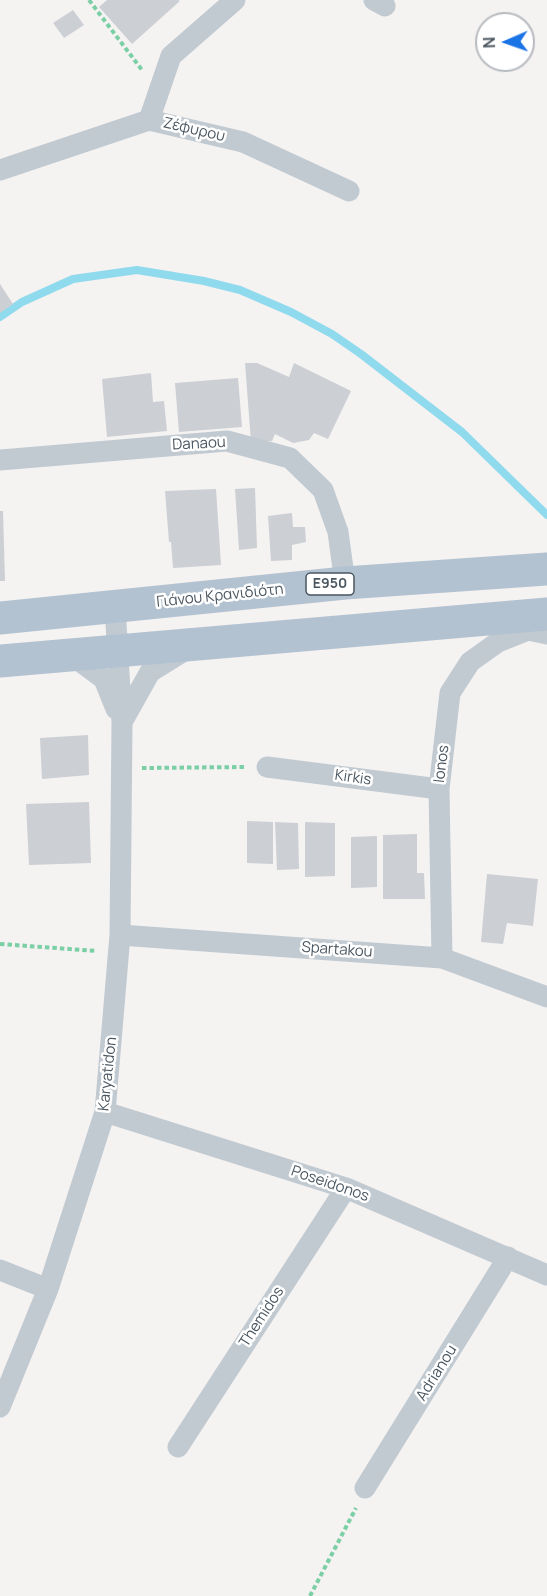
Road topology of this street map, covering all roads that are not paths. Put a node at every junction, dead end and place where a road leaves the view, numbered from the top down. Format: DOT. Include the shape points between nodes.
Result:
graph roads {
  1 [pos="235,0"];
  2 [pos="149,120"];
  3 [pos="0,170"];
  4 [pos="349,191"];
  5 [pos="0,460"];
  6 [pos="547,569"];
  7 [pos="345,583"];
  8 [pos="115,607"];
  9 [pos="547,614"];
  10 [pos="0,618"];
  11 [pos="547,634"];
  12 [pos="194,645"];
  13 [pos="119,650"];
  14 [pos="70,654"];
  15 [pos="0,661"];
  16 [pos="122,723"];
  17 [pos="267,766"];
  18 [pos="438,789"];
  19 [pos="119,944"];
  20 [pos="442,958"];
  21 [pos="547,997"];
  22 [pos="105,1112"];
  23 [pos="346,1188"];
  24 [pos="508,1257"];
  25 [pos="0,1270"];
  26 [pos="547,1275"];
  27 [pos="48,1289"];
  28 [pos="0,1407"];
  29 [pos="178,1447"];
  30 [pos="365,1488"];
  1 -- 2 [label="street" via="171,56"];
  2 -- 3 [label="street, Ζέφυρου"];
  2 -- 4 [label="street, Ζέφυρου" via="243,142"];
  5 -- 7 [label="street, Danaou" via="227,441 290,458 323,490 338,532"];
  6 -- 7 [label="main road, Γιάνου Κρανιδιότη / E950"];
  7 -- 8 [label="main road, Γιάνου Κρανιδιότη / E950"];
  8 -- 10 [label="main road, Γιάνου Κρανιδιότη / E950"];
  8 -- 13 [label="street, Karyatidon"];
  9 -- 12 [label="main road"];
  11 -- 18 [label="street, Ionos" via="528,630 498,642 470,662 450,693"];
  12 -- 13 [label="main road"];
  12 -- 16 [label="street, Karyatidon" via="150,672"];
  13 -- 14 [label="main road"];
  13 -- 16 [label="street, Karyatidon"];
  14 -- 15 [label="main road"];
  14 -- 16 [label="street, Karyatidon" via="104,679"];
  16 -- 19 [label="street, Karyatidon"];
  17 -- 18 [label="street, Kirkis"];
  18 -- 20 [label="street, Ionos"];
  19 -- 20 [label="street, Spartakou"];
  19 -- 22 [label="street, Karyatidon"];
  20 -- 21 [label="street, Spartakou"];
  22 -- 23 [label="street, Poseidonos"];
  22 -- 27 [label="street, Karyatidon"];
  23 -- 24 [label="street, Poseidonos"];
  23 -- 29 [label="street, Themidos"];
  24 -- 26 [label="street, Poseidonos"];
  24 -- 30 [label="street, Adrianou"];
  25 -- 27 [label="street"];
  27 -- 28 [label="street, Karyatidon"];
}
